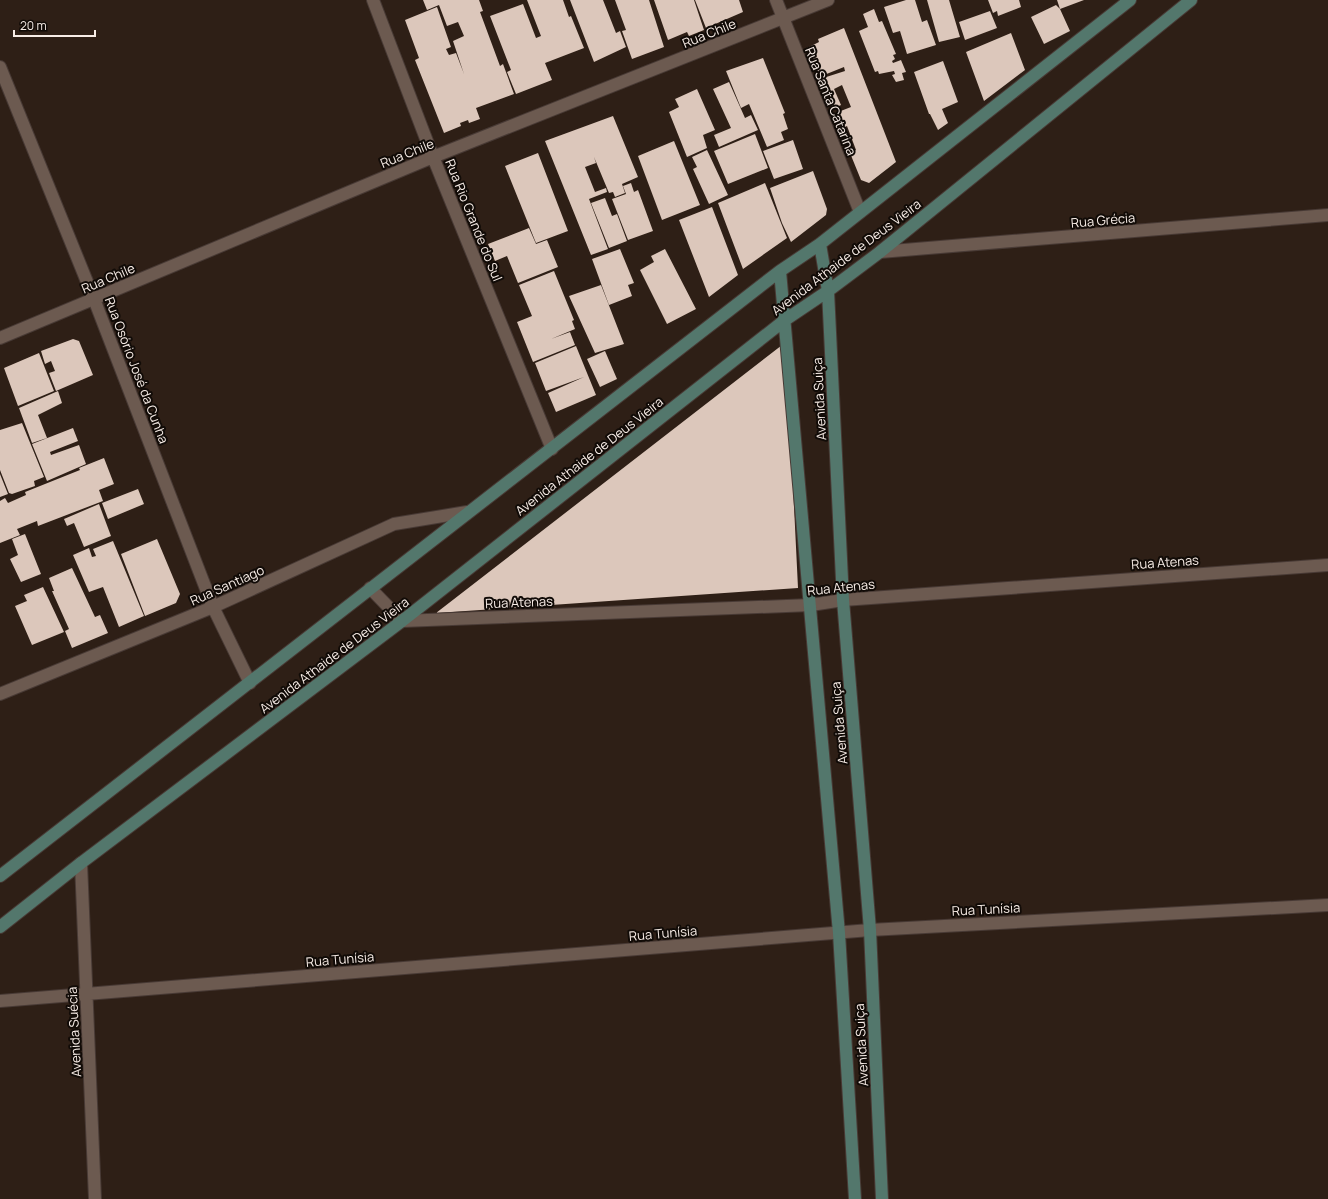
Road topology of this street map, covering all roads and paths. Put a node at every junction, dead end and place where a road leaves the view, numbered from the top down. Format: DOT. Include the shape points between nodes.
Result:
graph roads {
  1 [pos="373,0"];
  2 [pos="776,0"];
  3 [pos="828,0"];
  4 [pos="1130,0"];
  5 [pos="1191,0"];
  6 [pos="783,18"];
  7 [pos="0,67"];
  8 [pos="433,157"];
  9 [pos="860,212"];
  10 [pos="1328,215"];
  11 [pos="820,244"];
  12 [pos="880,252"];
  13 [pos="780,271"];
  14 [pos="828,291"];
  15 [pos="94,299"];
  16 [pos="785,320"];
  17 [pos="0,338"];
  18 [pos="552,449"];
  19 [pos="467,512"];
  20 [pos="1328,565"];
  21 [pos="370,588"];
  22 [pos="843,600"];
  23 [pos="811,605"];
  24 [pos="213,608"];
  25 [pos="402,621"];
  26 [pos="250,683"];
  27 [pos="0,694"];
  28 [pos="81,863"];
  29 [pos="0,876"];
  30 [pos="1328,905"];
  31 [pos="0,928"];
  32 [pos="870,930"];
  33 [pos="839,933"];
  34 [pos="86,994"];
  35 [pos="0,1001"];
  36 [pos="95,1199"];
  37 [pos="855,1199"];
  38 [pos="882,1199"];
  1 -- 8 [label="street, Rua Rio Grande do Sul"];
  2 -- 6 [label="street, Rua Santa Catarina"];
  3 -- 6 [label="street, Rua Chile"];
  4 -- 9 [label="street, Avenida Athaide de Deus Vieira"];
  5 -- 12 [label="street, Avenida Athaide de Deus Vieira"];
  6 -- 8 [label="street, Rua Chile"];
  6 -- 9 [label="street, Rua Santa Catarina"];
  7 -- 15 [label="street, Rua Osório José da Cunha"];
  8 -- 15 [label="street, Rua Chile"];
  8 -- 18 [label="street, Rua Rio Grande do Sul"];
  9 -- 11 [label="street, Avenida Athaide de Deus Vieira"];
  10 -- 12 [label="street, Rua Grécia"];
  11 -- 13 [label="street, Avenida Athaide de Deus Vieira"];
  11 -- 14 [label="street, Avenida Suiça"];
  12 -- 14 [label="street, Avenida Athaide de Deus Vieira"];
  13 -- 16 [label="street, Avenida Suiça"];
  13 -- 18 [label="street, Avenida Athaide de Deus Vieira"];
  14 -- 16 [label="street, Avenida Athaide de Deus Vieira"];
  14 -- 22 [label="street, Avenida Suiça"];
  15 -- 17 [label="street, Rua Chile"];
  15 -- 24 [label="street, Rua Osório José da Cunha"];
  16 -- 23 [label="street, Avenida Suiça"];
  16 -- 25 [label="street, Avenida Athaide de Deus Vieira"];
  18 -- 19 [label="street, Avenida Athaide de Deus Vieira"];
  19 -- 21 [label="street, Avenida Athaide de Deus Vieira"];
  19 -- 24 [label="street, Rua Santiago" via="394,524"];
  20 -- 22 [label="street, Rua Atenas"];
  21 -- 25 [label="street"];
  21 -- 26 [label="street, Avenida Athaide de Deus Vieira"];
  22 -- 23 [label="street, Rua Atenas"];
  22 -- 32 [label="street, Avenida Suiça"];
  23 -- 25 [label="street, Rua Atenas"];
  23 -- 33 [label="street, Avenida Suiça"];
  24 -- 26 [label="street, Rua Osório José da Cunha"];
  24 -- 27 [label="street, Rua Santiago"];
  25 -- 28 [label="street, Avenida Athaide de Deus Vieira"];
  26 -- 29 [label="street, Avenida Athaide de Deus Vieira"];
  28 -- 31 [label="street, Avenida Athaide de Deus Vieira"];
  28 -- 34 [label="street, Avenida Suécia"];
  30 -- 32 [label="street, Rua Tunísia"];
  32 -- 33 [label="street, Rua Tunísia"];
  32 -- 38 [label="street, Avenida Suiça"];
  33 -- 34 [label="street, Rua Tunísia"];
  33 -- 37 [label="street, Avenida Suiça"];
  34 -- 35 [label="street, Rua Tunísia"];
  34 -- 36 [label="street, Avenida Suécia"];
}
